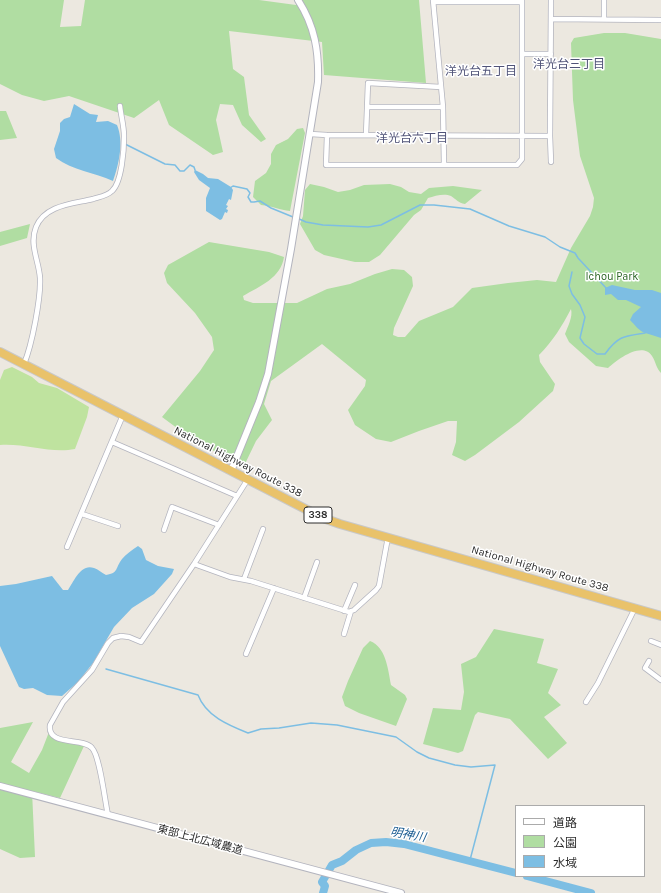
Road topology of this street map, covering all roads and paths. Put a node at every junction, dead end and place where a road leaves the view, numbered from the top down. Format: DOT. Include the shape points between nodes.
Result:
graph roads {
  1 [pos="298,0"];
  2 [pos="551,0"];
  3 [pos="604,0"];
  4 [pos="433,1"];
  5 [pos="496,1"];
  6 [pos="522,1"];
  7 [pos="551,19"];
  8 [pos="604,19"];
  9 [pos="661,20"];
  10 [pos="522,54"];
  11 [pos="551,54"];
  12 [pos="441,87"];
  13 [pos="120,106"];
  14 [pos="367,107"];
  15 [pos="443,107"];
  16 [pos="310,134"];
  17 [pos="327,135"];
  18 [pos="366,135"];
  19 [pos="444,136"];
  20 [pos="522,136"];
  21 [pos="550,136"];
  22 [pos="551,162"];
  23 [pos="444,165"];
  24 [pos="0,352"];
  25 [pos="24,364"];
  26 [pos="123,416"];
  27 [pos="112,442"];
  28 [pos="231,471"];
  29 [pos="248,479"];
  30 [pos="237,496"];
  31 [pos="82,514"];
  32 [pos="220,525"];
  33 [pos="118,526"];
  34 [pos="263,529"];
  35 [pos="164,530"];
  36 [pos="388,538"];
  37 [pos="67,548"];
  38 [pos="317,562"];
  39 [pos="194,564"];
  40 [pos="244,579"];
  41 [pos="355,585"];
  42 [pos="274,588"];
  43 [pos="304,598"];
  44 [pos="635,608"];
  45 [pos="344,610"];
  46 [pos="352,611"];
  47 [pos="661,616"];
  48 [pos="344,634"];
  49 [pos="651,641"];
  50 [pos="661,645"];
  51 [pos="246,654"];
  52 [pos="649,661"];
  53 [pos="661,680"];
  54 [pos="586,702"];
  55 [pos="0,786"];
  56 [pos="108,815"];
  57 [pos="401,893"];
  1 -- 16 [label="street" via="310,21 319,66"];
  2 -- 7 [label="street"];
  3 -- 8 [label="street"];
  4 -- 5 [label="street"];
  4 -- 12 [label="street"];
  5 -- 6 [label="street"];
  6 -- 10 [label="street"];
  7 -- 8 [label="street"];
  7 -- 11 [label="street"];
  8 -- 9 [label="street"];
  10 -- 11 [label="street"];
  10 -- 20 [label="street"];
  11 -- 21 [label="street"];
  12 -- 14 [label="street" via="368,83"];
  12 -- 15 [label="street"];
  13 -- 25 [label="street" via="123,146 115,188 108,195 56,208 44,215 37,226 33,246 39,270 40,294"];
  14 -- 15 [label="street"];
  14 -- 18 [label="street"];
  15 -- 19 [label="street"];
  16 -- 17 [label="street"];
  16 -- 28 [label="street" via="268,374"];
  17 -- 18 [label="street"];
  17 -- 23 [label="street" via="326,165"];
  18 -- 19 [label="street"];
  19 -- 20 [label="street"];
  19 -- 23 [label="street"];
  20 -- 21 [label="street"];
  20 -- 23 [label="street" via="522,159 517,165"];
  21 -- 22 [label="street"];
  24 -- 25 [label="highway, National Highway Route 338 / 338"];
  25 -- 26 [label="highway, National Highway Route 338 / 338"];
  26 -- 27 [label="street"];
  26 -- 28 [label="highway, National Highway Route 338 / 338"];
  27 -- 30 [label="street"];
  27 -- 31 [label="street"];
  28 -- 29 [label="highway, National Highway Route 338 / 338"];
  29 -- 30 [label="street"];
  29 -- 36 [label="highway, National Highway Route 338 / 338" via="323,518"];
  30 -- 32 [label="street"];
  31 -- 33 [label="street"];
  31 -- 37 [label="street"];
  32 -- 35 [label="street" via="172,507"];
  32 -- 39 [label="street"];
  34 -- 40 [label="street"];
  36 -- 44 [label="highway, National Highway Route 338 / 338"];
  36 -- 46 [label="street" via="379,586"];
  38 -- 43 [label="street"];
  39 -- 40 [label="street" via="230,577"];
  39 -- 56 [label="street" via="141,642 129,636 113,638 92,670 63,702 50,725 51,734 57,738 85,744 94,750"];
  40 -- 42 [label="street"];
  41 -- 45 [label="street"];
  42 -- 43 [label="street"];
  42 -- 51 [label="street"];
  43 -- 45 [label="street"];
  44 -- 47 [label="highway, National Highway Route 338 / 338"];
  44 -- 54 [label="street"];
  45 -- 46 [label="street"];
  46 -- 48 [label="street"];
  49 -- 50 [label="street"];
  52 -- 53 [label="street" via="645,668"];
  55 -- 56 [label="street, 東部上北広域農道"];
  56 -- 57 [label="street, 東部上北広域農道"];
}
